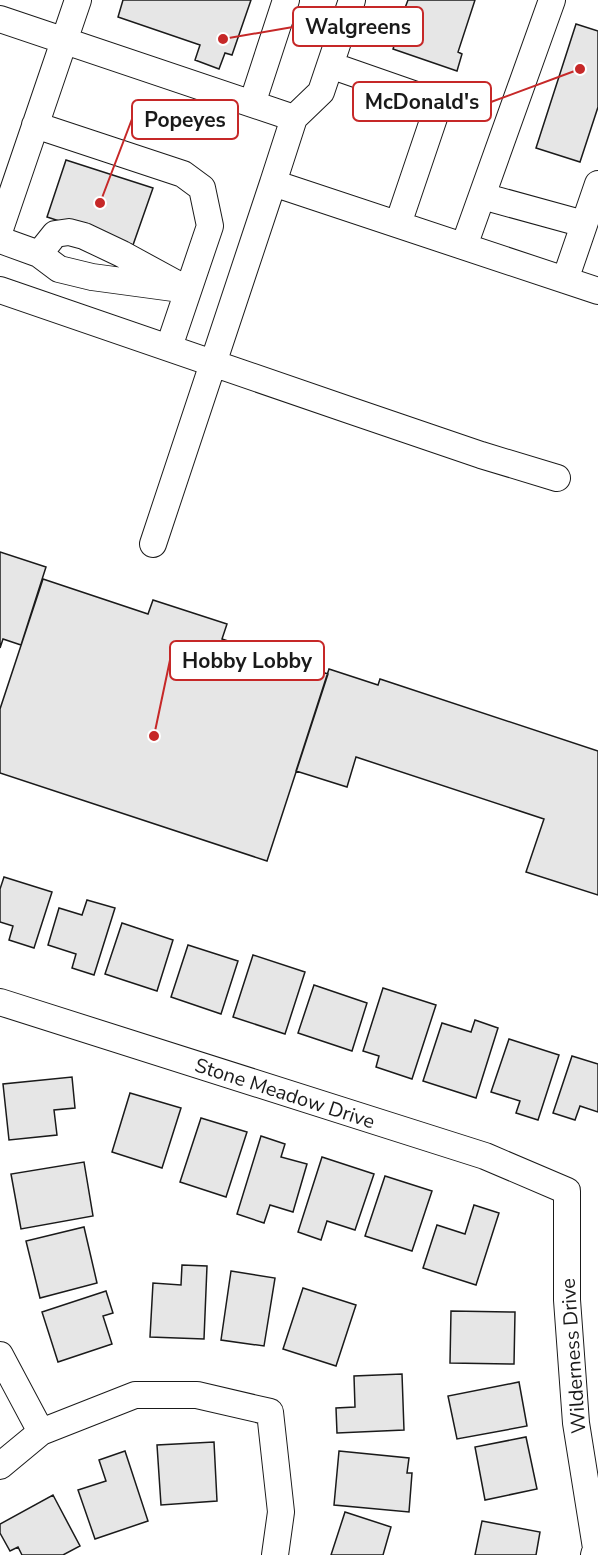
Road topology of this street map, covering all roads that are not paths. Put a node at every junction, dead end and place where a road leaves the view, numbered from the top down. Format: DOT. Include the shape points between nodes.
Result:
graph roads {
  1 [pos="78,0"];
  2 [pos="286,0"];
  3 [pos="351,0"];
  4 [pos="552,0"];
  5 [pos="0,18"];
  6 [pos="64,40"];
  7 [pos="330,65"];
  8 [pos="252,104"];
  9 [pos="294,118"];
  10 [pos="35,125"];
  11 [pos="273,183"];
  12 [pos="598,184"];
  13 [pos="482,196"];
  14 [pos="398,224"];
  15 [pos="584,224"];
  16 [pos="0,228"];
  17 [pos="0,240"];
  18 [pos="464,246"];
  19 [pos="39,254"];
  20 [pos="565,280"];
  21 [pos="0,290"];
  22 [pos="188,290"];
  23 [pos="598,291"];
  24 [pos="169,347"];
  25 [pos="212,364"];
  26 [pos="556,478"];
  27 [pos="153,544"];
  28 [pos="0,1002"];
  29 [pos="567,1191"];
  30 [pos="0,1355"];
  31 [pos="41,1432"];
  32 [pos="0,1466"];
  33 [pos="275,1555"];
  34 [pos="594,1555"];
  1 -- 6 [label="street"];
  2 -- 8 [label="street"];
  3 -- 7 [label="street"];
  4 -- 13 [label="street"];
  5 -- 6 [label="street"];
  6 -- 8 [label="street"];
  6 -- 10 [label="street"];
  7 -- 9 [label="street" via="321,92"];
  7 -- 14 [label="street" via="439,103"];
  8 -- 9 [label="street"];
  9 -- 11 [label="street"];
  10 -- 16 [label="street"];
  10 -- 22 [label="street" via="183,174 202,188 210,226"];
  11 -- 14 [label="street"];
  11 -- 25 [label="street"];
  12 -- 15 [label="street"];
  13 -- 15 [label="street"];
  13 -- 18 [label="street"];
  14 -- 18 [label="street"];
  15 -- 20 [label="street"];
  17 -- 19 [label="street"];
  18 -- 20 [label="street"];
  19 -- 22 [label="street" via="70,272"];
  19 -- 22 [label="street" via="55,234 69,232 122,254"];
  20 -- 23 [label="street"];
  21 -- 24 [label="street"];
  22 -- 24 [label="street"];
  24 -- 25 [label="street"];
  25 -- 26 [label="street"];
  25 -- 27 [label="street"];
  28 -- 29 [label="street, Stone Meadow Drive" via="485,1156"];
  29 -- 34 [label="street, Wilderness Drive" via="568,1323 576,1423"];
  30 -- 31 [label="street"];
  31 -- 32 [label="street"];
  31 -- 33 [label="street" via="135,1395 197,1395 270,1412 281,1512"];
}
